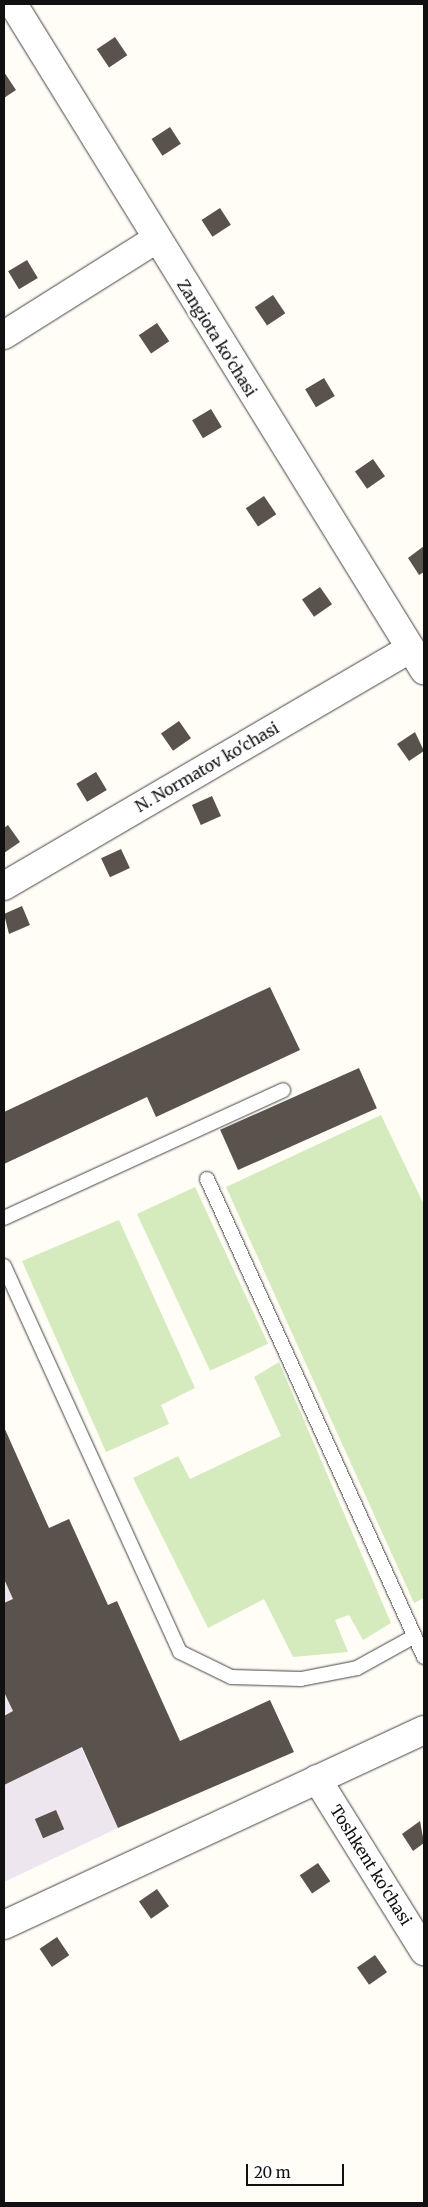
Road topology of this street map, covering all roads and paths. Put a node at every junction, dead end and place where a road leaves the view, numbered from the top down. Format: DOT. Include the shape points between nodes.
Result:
graph roads {
  1 [pos="13,4"];
  2 [pos="155,240"];
  3 [pos="4,335"];
  4 [pos="417,659"];
  5 [pos="4,886"];
  6 [pos="283,1090"];
  7 [pos="207,1179"];
  8 [pos="4,1218"];
  9 [pos="4,1266"];
  10 [pos="415,1636"];
  11 [pos="424,1657"];
  12 [pos="424,1730"];
  13 [pos="317,1779"];
  14 [pos="4,1925"];
  15 [pos="424,1951"];
  1 -- 2 [label="street, Zangiota ko'chasi"];
  2 -- 3 [label="street"];
  2 -- 4 [label="street, Zangiota ko'chasi"];
  4 -- 5 [label="street, N. Normatov ko'chasi"];
  6 -- 8 [label="lane"];
  7 -- 10 [label="lane"];
  9 -- 10 [label="lane" via="180,1652 231,1676 301,1679 357,1668"];
  10 -- 11 [label="lane"];
  12 -- 13 [label="street"];
  13 -- 14 [label="street"];
  13 -- 15 [label="street, Toshkent ko'chasi"];
}
